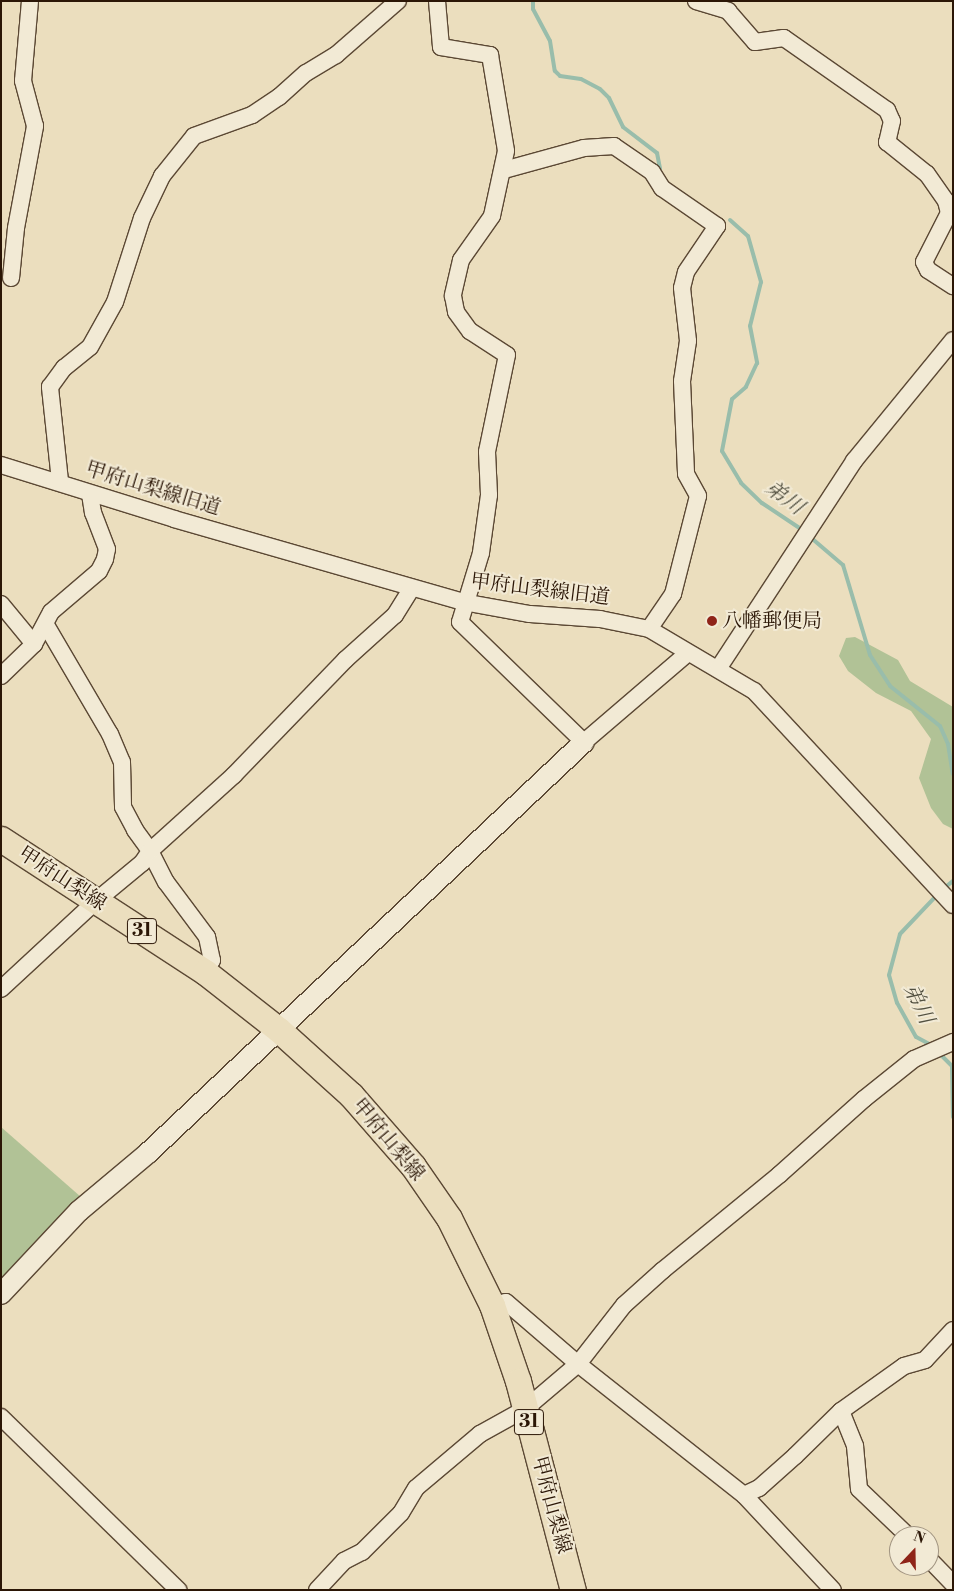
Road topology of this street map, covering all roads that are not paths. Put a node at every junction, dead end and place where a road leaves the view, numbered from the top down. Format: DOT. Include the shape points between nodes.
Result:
graph roads {
  1 [pos="30,1"];
  2 [pos="398,1"];
  3 [pos="437,1"];
  4 [pos="696,1"];
  5 [pos="504,170"];
  6 [pos="11,278"];
  7 [pos="953,286"];
  8 [pos="953,340"];
  9 [pos="1,465"];
  10 [pos="60,481"];
  11 [pos="90,494"];
  12 [pos="412,588"];
  13 [pos="463,602"];
  14 [pos="1,604"];
  15 [pos="46,625"];
  16 [pos="648,629"];
  17 [pos="34,644"];
  18 [pos="688,653"];
  19 [pos="718,669"];
  20 [pos="1,676"];
  21 [pos="584,742"];
  22 [pos="1,839"];
  23 [pos="150,851"];
  24 [pos="96,901"];
  25 [pos="952,904"];
  26 [pos="205,972"];
  27 [pos="1,989"];
  28 [pos="279,1030"];
  29 [pos="948,1045"];
  30 [pos="1,1294"];
  31 [pos="492,1305"];
  32 [pos="953,1330"];
  33 [pos="578,1364"];
  34 [pos="525,1409"];
  35 [pos="841,1411"];
  36 [pos="1,1418"];
  37 [pos="744,1495"];
  38 [pos="898,1526"];
  39 [pos="939,1569"];
  40 [pos="953,1584"];
  41 [pos="178,1590"];
  42 [pos="317,1590"];
  43 [pos="573,1590"];
  44 [pos="833,1590"];
  1 -- 6 [label="street" via="23,80 35,126 16,228"];
  2 -- 10 [label="street" via="336,55 252,115 194,136 162,176 142,218 115,302 90,347 64,368 50,387"];
  3 -- 5 [label="street" via="441,47 490,55 506,151"];
  4 -- 7 [label="street" via="728,11 755,42 784,38 887,110 892,121 887,142 927,174 946,201 949,213 924,262 928,270"];
  5 -- 13 [label="street" via="492,216 461,260 453,296 456,312 470,331 507,355 488,443 489,495 481,553"];
  5 -- 16 [label="street" via="584,148 614,146 652,172 662,188 717,226 686,272 682,288 688,341 682,381 686,466 687,478 698,496 673,594"];
  8 -- 19 [label="street" via="854,461 800,539"];
  9 -- 10 [label="street, 甲府山梨線旧道"];
  10 -- 11 [label="street, 甲府山梨線旧道"];
  11 -- 12 [label="street, 甲府山梨線旧道"];
  11 -- 15 [label="street" via="93,513 107,549 105,559 99,571 51,612"];
  12 -- 13 [label="street, 甲府山梨線旧道"];
  12 -- 23 [label="street" via="395,615 345,660 234,775"];
  13 -- 16 [label="street, 甲府山梨線旧道" via="530,614 600,619"];
  13 -- 21 [label="street" via="460,622"];
  14 -- 17 [label="street"];
  15 -- 17 [label="street"];
  15 -- 23 [label="street" via="110,734 122,762 123,807"];
  16 -- 18 [label="street, 甲府山梨線旧道"];
  17 -- 20 [label="street"];
  18 -- 19 [label="street, 甲府山梨線旧道"];
  18 -- 21 [label="street"];
  19 -- 25 [label="street, 甲府山梨線旧道" via="754,690 785,721"];
  21 -- 28 [label="street"];
  22 -- 24 [label="main road, 甲府山梨線 / 31"];
  23 -- 24 [label="street" via="142,863"];
  23 -- 26 [label="street" via="166,882 207,937 212,960"];
  24 -- 26 [label="main road, 甲府山梨線 / 31"];
  24 -- 27 [label="street"];
  26 -- 28 [label="main road, 甲府山梨線 / 31"];
  28 -- 30 [label="street" via="148,1153 79,1211"];
  28 -- 31 [label="main road, 甲府山梨線 / 31" via="351,1095 413,1166 449,1218"];
  29 -- 33 [label="street" via="914,1059 864,1098 779,1175 630,1300"];
  31 -- 33 [label="street" via="506,1302"];
  31 -- 34 [label="main road, 甲府山梨線 / 31"];
  32 -- 35 [label="street" via="926,1360 904,1366"];
  33 -- 34 [label="street"];
  33 -- 37 [label="street"];
  34 -- 42 [label="street" via="480,1434 416,1488 401,1513 362,1552 344,1561"];
  34 -- 43 [label="main road, 甲府山梨線 / 31"];
  35 -- 37 [label="street" via="759,1488"];
  35 -- 38 [label="street" via="855,1446 859,1489"];
  36 -- 41 [label="street"];
  37 -- 44 [label="street"];
  39 -- 40 [label="street"];
}
